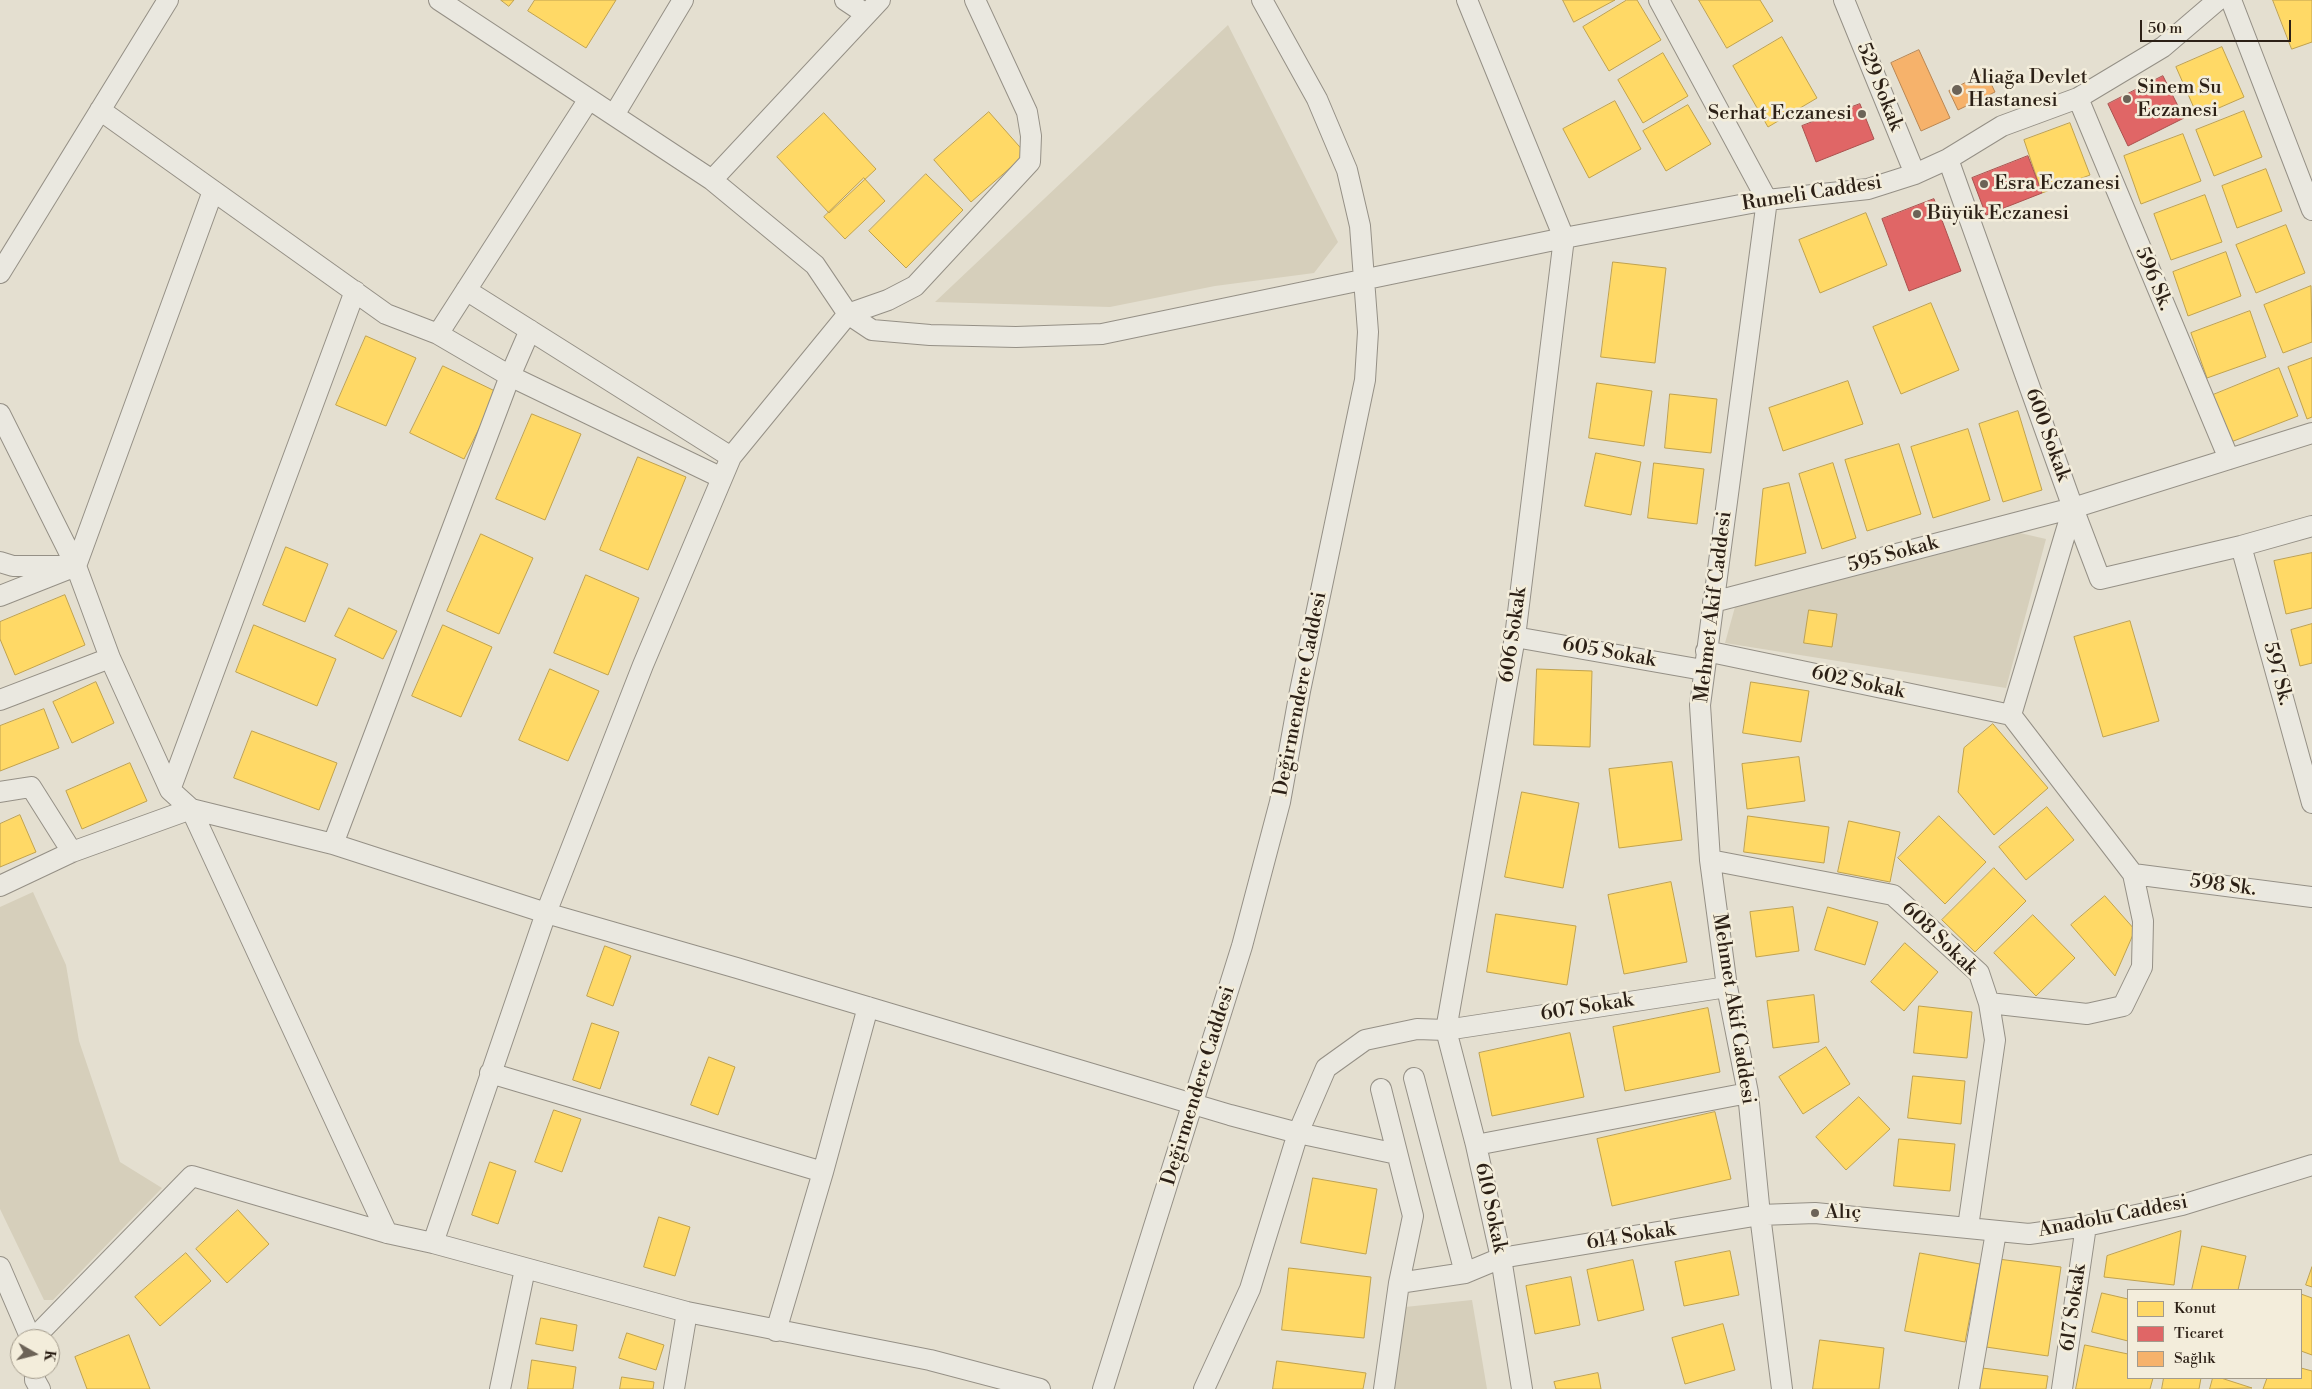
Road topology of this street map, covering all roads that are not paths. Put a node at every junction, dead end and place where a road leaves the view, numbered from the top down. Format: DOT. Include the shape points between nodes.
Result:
graph roads {
  1 [pos="168,0"];
  2 [pos="439,0"];
  3 [pos="682,0"];
  4 [pos="845,0"];
  5 [pos="880,0"];
  6 [pos="975,0"];
  7 [pos="1262,0"];
  8 [pos="1467,0"];
  9 [pos="1659,0"];
  10 [pos="1844,0"];
  11 [pos="2218,0"];
  12 [pos="2231,0"];
  13 [pos="866,14"];
  14 [pos="2078,98"];
  15 [pos="589,99"];
  16 [pos="100,110"];
  17 [pos="614,115"];
  18 [pos="1948,159"];
  19 [pos="1915,174"];
  20 [pos="712,180"];
  21 [pos="213,190"];
  22 [pos="1767,200"];
  23 [pos="2312,210"];
  24 [pos="1564,238"];
  25 [pos="0,273"];
  26 [pos="1363,281"];
  27 [pos="466,290"];
  28 [pos="355,291"];
  29 [pos="848,314"];
  30 [pos="530,330"];
  31 [pos="438,334"];
  32 [pos="510,376"];
  33 [pos="0,414"];
  34 [pos="2312,433"];
  35 [pos="731,457"];
  36 [pos="2229,460"];
  37 [pos="722,478"];
  38 [pos="2072,508"];
  39 [pos="2312,526"];
  40 [pos="2241,546"];
  41 [pos="0,562"];
  42 [pos="76,566"];
  43 [pos="0,596"];
  44 [pos="1713,602"];
  45 [pos="1515,637"];
  46 [pos="110,658"];
  47 [pos="1705,660"];
  48 [pos="0,700"];
  49 [pos="2011,715"];
  50 [pos="170,790"];
  51 [pos="0,792"];
  52 [pos="2312,803"];
  53 [pos="191,810"];
  54 [pos="333,844"];
  55 [pos="72,852"];
  56 [pos="1710,860"];
  57 [pos="2133,874"];
  58 [pos="0,886"];
  59 [pos="2312,897"];
  60 [pos="546,913"];
  61 [pos="1727,987"];
  62 [pos="1989,1003"];
  63 [pos="868,1007"];
  64 [pos="1446,1030"];
  65 [pos="490,1073"];
  66 [pos="1414,1078"];
  67 [pos="1381,1089"];
  68 [pos="1748,1093"];
  69 [pos="1193,1104"];
  70 [pos="1298,1134"];
  71 [pos="1476,1145"];
  72 [pos="1397,1154"];
  73 [pos="2312,1165"];
  74 [pos="823,1172"];
  75 [pos="1760,1215"];
  76 [pos="2086,1226"];
  77 [pos="1968,1227"];
  78 [pos="1996,1232"];
  79 [pos="387,1233"];
  80 [pos="433,1243"];
  81 [pos="1502,1258"];
  82 [pos="0,1267"];
  83 [pos="525,1269"];
  84 [pos="1465,1273"];
  85 [pos="1399,1283"];
  86 [pos="687,1312"];
  87 [pos="28,1329"];
  88 [pos="42,1329"];
  89 [pos="776,1331"];
  90 [pos="500,1389"];
  91 [pos="674,1389"];
  92 [pos="1040,1389"];
  93 [pos="1103,1389"];
  94 [pos="1204,1389"];
  95 [pos="1384,1389"];
  96 [pos="1522,1389"];
  97 [pos="1782,1389"];
  98 [pos="1969,1389"];
  99 [pos="2062,1389"];
  1 -- 16 [label="street"];
  2 -- 15 [label="street"];
  3 -- 17 [label="street"];
  4 -- 13 [label="street"];
  5 -- 13 [label="street"];
  6 -- 29 [label="street" via="1027,112 1031,136 1030,162 915,286 888,300"];
  7 -- 26 [label="street, Değirmendere Caddesi" via="1317,99 1347,170 1360,226"];
  8 -- 24 [label="street"];
  9 -- 22 [label="street"];
  10 -- 19 [label="street, 529 Sokak"];
  11 -- 14 [label="street, Rumeli Caddesi" via="2163,47"];
  12 -- 23 [label="street"];
  13 -- 20 [label="street"];
  14 -- 18 [label="street, Rumeli Caddesi" via="2002,126"];
  14 -- 36 [label="street, 596 Sk."];
  15 -- 17 [label="street"];
  15 -- 27 [label="street"];
  16 -- 21 [label="street"];
  16 -- 25 [label="street"];
  17 -- 20 [label="street"];
  18 -- 19 [label="street, Rumeli Caddesi"];
  18 -- 38 [label="street, 600 Sokak"];
  19 -- 22 [label="street, Rumeli Caddesi" via="1868,189"];
  20 -- 29 [label="street" via="815,265"];
  21 -- 28 [label="street"];
  21 -- 42 [label="street"];
  22 -- 24 [label="street, Rumeli Caddesi"];
  22 -- 44 [label="street, Mehmet Akif Caddesi"];
  24 -- 26 [label="street, Rumeli Caddesi"];
  24 -- 45 [label="street, 606 Sokak"];
  26 -- 29 [label="street, Rumeli Caddesi" via="1102,334 930,335 872,330"];
  26 -- 69 [label="street, Değirmendere Caddesi" via="1368,332 1365,380 1280,802 1242,946"];
  27 -- 30 [label="street"];
  27 -- 31 [label="street"];
  28 -- 31 [label="street" via="386,314"];
  28 -- 50 [label="street"];
  29 -- 35 [label="street"];
  30 -- 32 [label="street"];
  30 -- 35 [label="street"];
  31 -- 32 [label="street"];
  32 -- 37 [label="street"];
  32 -- 54 [label="street"];
  33 -- 42 [label="street"];
  34 -- 36 [label="street, 595 Sokak"];
  35 -- 37 [label="street"];
  36 -- 38 [label="street, 595 Sokak"];
  37 -- 60 [label="street"];
  38 -- 40 [label="street" via="2100,579"];
  38 -- 44 [label="street, 595 Sokak"];
  38 -- 49 [label="street, 600 Sokak"];
  39 -- 40 [label="street"];
  40 -- 52 [label="street, 597 Sk."];
  41 -- 42 [label="street" via="13,566"];
  42 -- 43 [label="street"];
  42 -- 46 [label="street"];
  44 -- 47 [label="street, Mehmet Akif Caddesi"];
  45 -- 47 [label="street, 605 Sokak"];
  45 -- 64 [label="street, 606 Sokak"];
  46 -- 48 [label="street"];
  46 -- 50 [label="street"];
  47 -- 49 [label="street, 602 Sokak"];
  47 -- 56 [label="street, Mehmet Akif Caddesi" via="1700,705"];
  49 -- 57 [label="street"];
  50 -- 53 [label="street"];
  51 -- 55 [label="street" via="31,787"];
  53 -- 54 [label="street"];
  53 -- 55 [label="street"];
  53 -- 79 [label="street"];
  54 -- 60 [label="street"];
  55 -- 58 [label="street"];
  56 -- 61 [label="street, Mehmet Akif Caddesi"];
  56 -- 62 [label="street, 608 Sokak" via="1893,895 1979,972"];
  57 -- 59 [label="street, 598 Sk."];
  57 -- 62 [label="street" via="2143,921 2142,967 2123,1006 2087,1014"];
  60 -- 63 [label="street"];
  60 -- 65 [label="street"];
  61 -- 64 [label="street, 607 Sokak"];
  61 -- 68 [label="street, Mehmet Akif Caddesi"];
  62 -- 77 [label="street, 608 Sokak" via="1995,1040"];
  63 -- 69 [label="street"];
  63 -- 74 [label="street"];
  64 -- 70 [label="street, 607 Sokak" via="1417,1029 1365,1040 1326,1068"];
  64 -- 71 [label="street, 610 Sokak"];
  65 -- 74 [label="street"];
  65 -- 80 [label="street"];
  66 -- 84 [label="street"];
  67 -- 72 [label="street"];
  68 -- 71 [label="street"];
  68 -- 75 [label="street, Mehmet Akif Caddesi"];
  69 -- 70 [label="street"];
  69 -- 93 [label="street, Değirmendere Caddesi"];
  70 -- 72 [label="street"];
  70 -- 94 [label="street, 607 Sokak" via="1250,1289"];
  71 -- 81 [label="street, 610 Sokak"];
  72 -- 85 [label="street" via="1413,1216"];
  73 -- 76 [label="street, Anadolu Caddesi" via="2182,1205"];
  74 -- 89 [label="street"];
  75 -- 77 [label="street, Anadolu Caddesi" via="1815,1213"];
  75 -- 81 [label="street, 614 Sokak"];
  75 -- 97 [label="street, Mehmet Akif Caddesi"];
  76 -- 78 [label="street, Anadolu Caddesi" via="2029,1234"];
  76 -- 99 [label="street, 617 Sokak"];
  77 -- 78 [label="street, Anadolu Caddesi"];
  78 -- 98 [label="street"];
  79 -- 80 [label="street"];
  79 -- 88 [label="street" via="192,1176"];
  80 -- 83 [label="street"];
  81 -- 84 [label="street, 614 Sokak"];
  81 -- 96 [label="street, 610 Sokak"];
  82 -- 87 [label="street"];
  83 -- 86 [label="street"];
  83 -- 90 [label="street"];
  84 -- 85 [label="street, 614 Sokak"];
  85 -- 95 [label="street"];
  86 -- 89 [label="street"];
  86 -- 91 [label="street"];
  89 -- 92 [label="street" via="930,1360"];
}
